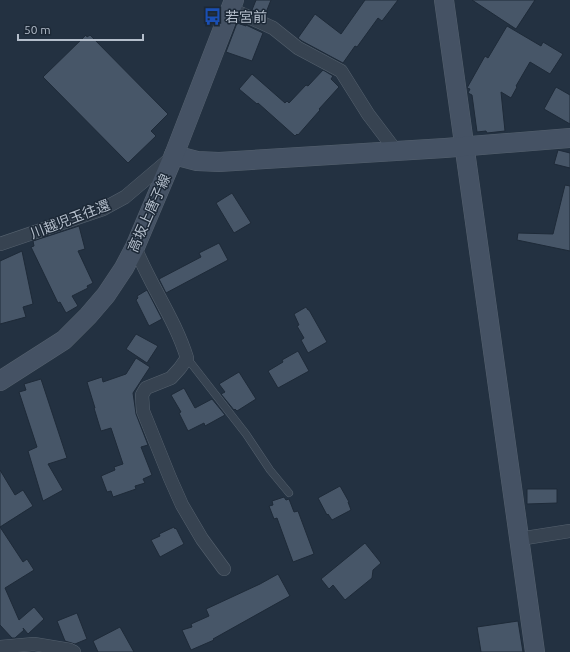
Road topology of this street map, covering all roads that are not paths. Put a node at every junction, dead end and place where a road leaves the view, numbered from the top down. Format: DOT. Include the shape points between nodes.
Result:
graph roads {
  1 [pos="444,0"];
  2 [pos="232,4"];
  3 [pos="570,138"];
  4 [pos="464,146"];
  5 [pos="396,151"];
  6 [pos="174,155"];
  7 [pos="0,244"];
  8 [pos="135,247"];
  9 [pos="187,358"];
  10 [pos="0,381"];
  11 [pos="289,493"];
  12 [pos="570,531"];
  13 [pos="519,539"];
  14 [pos="224,569"];
  15 [pos="0,647"];
  16 [pos="74,652"];
  17 [pos="536,652"];
  1 -- 4 [label="street"];
  2 -- 5 [label="street" via="273,28 298,48 341,71 368,114"];
  2 -- 6 [label="street, 高坂上唐子線"];
  3 -- 4 [label="street"];
  4 -- 5 [label="street"];
  4 -- 13 [label="street"];
  5 -- 6 [label="street" via="219,162 197,161"];
  6 -- 7 [label="street, 川越児玉往還" via="125,197 103,209"];
  6 -- 8 [label="street, 高坂上唐子線"];
  8 -- 9 [label="street" via="172,321"];
  8 -- 10 [label="street, 高坂上唐子線" via="106,295 64,340"];
  9 -- 11 [label="lane"];
  9 -- 14 [label="street" via="171,378 146,388 142,395 143,411 182,506"];
  12 -- 13 [label="street"];
  13 -- 17 [label="street"];
  15 -- 16 [label="street" via="34,644"];
}
